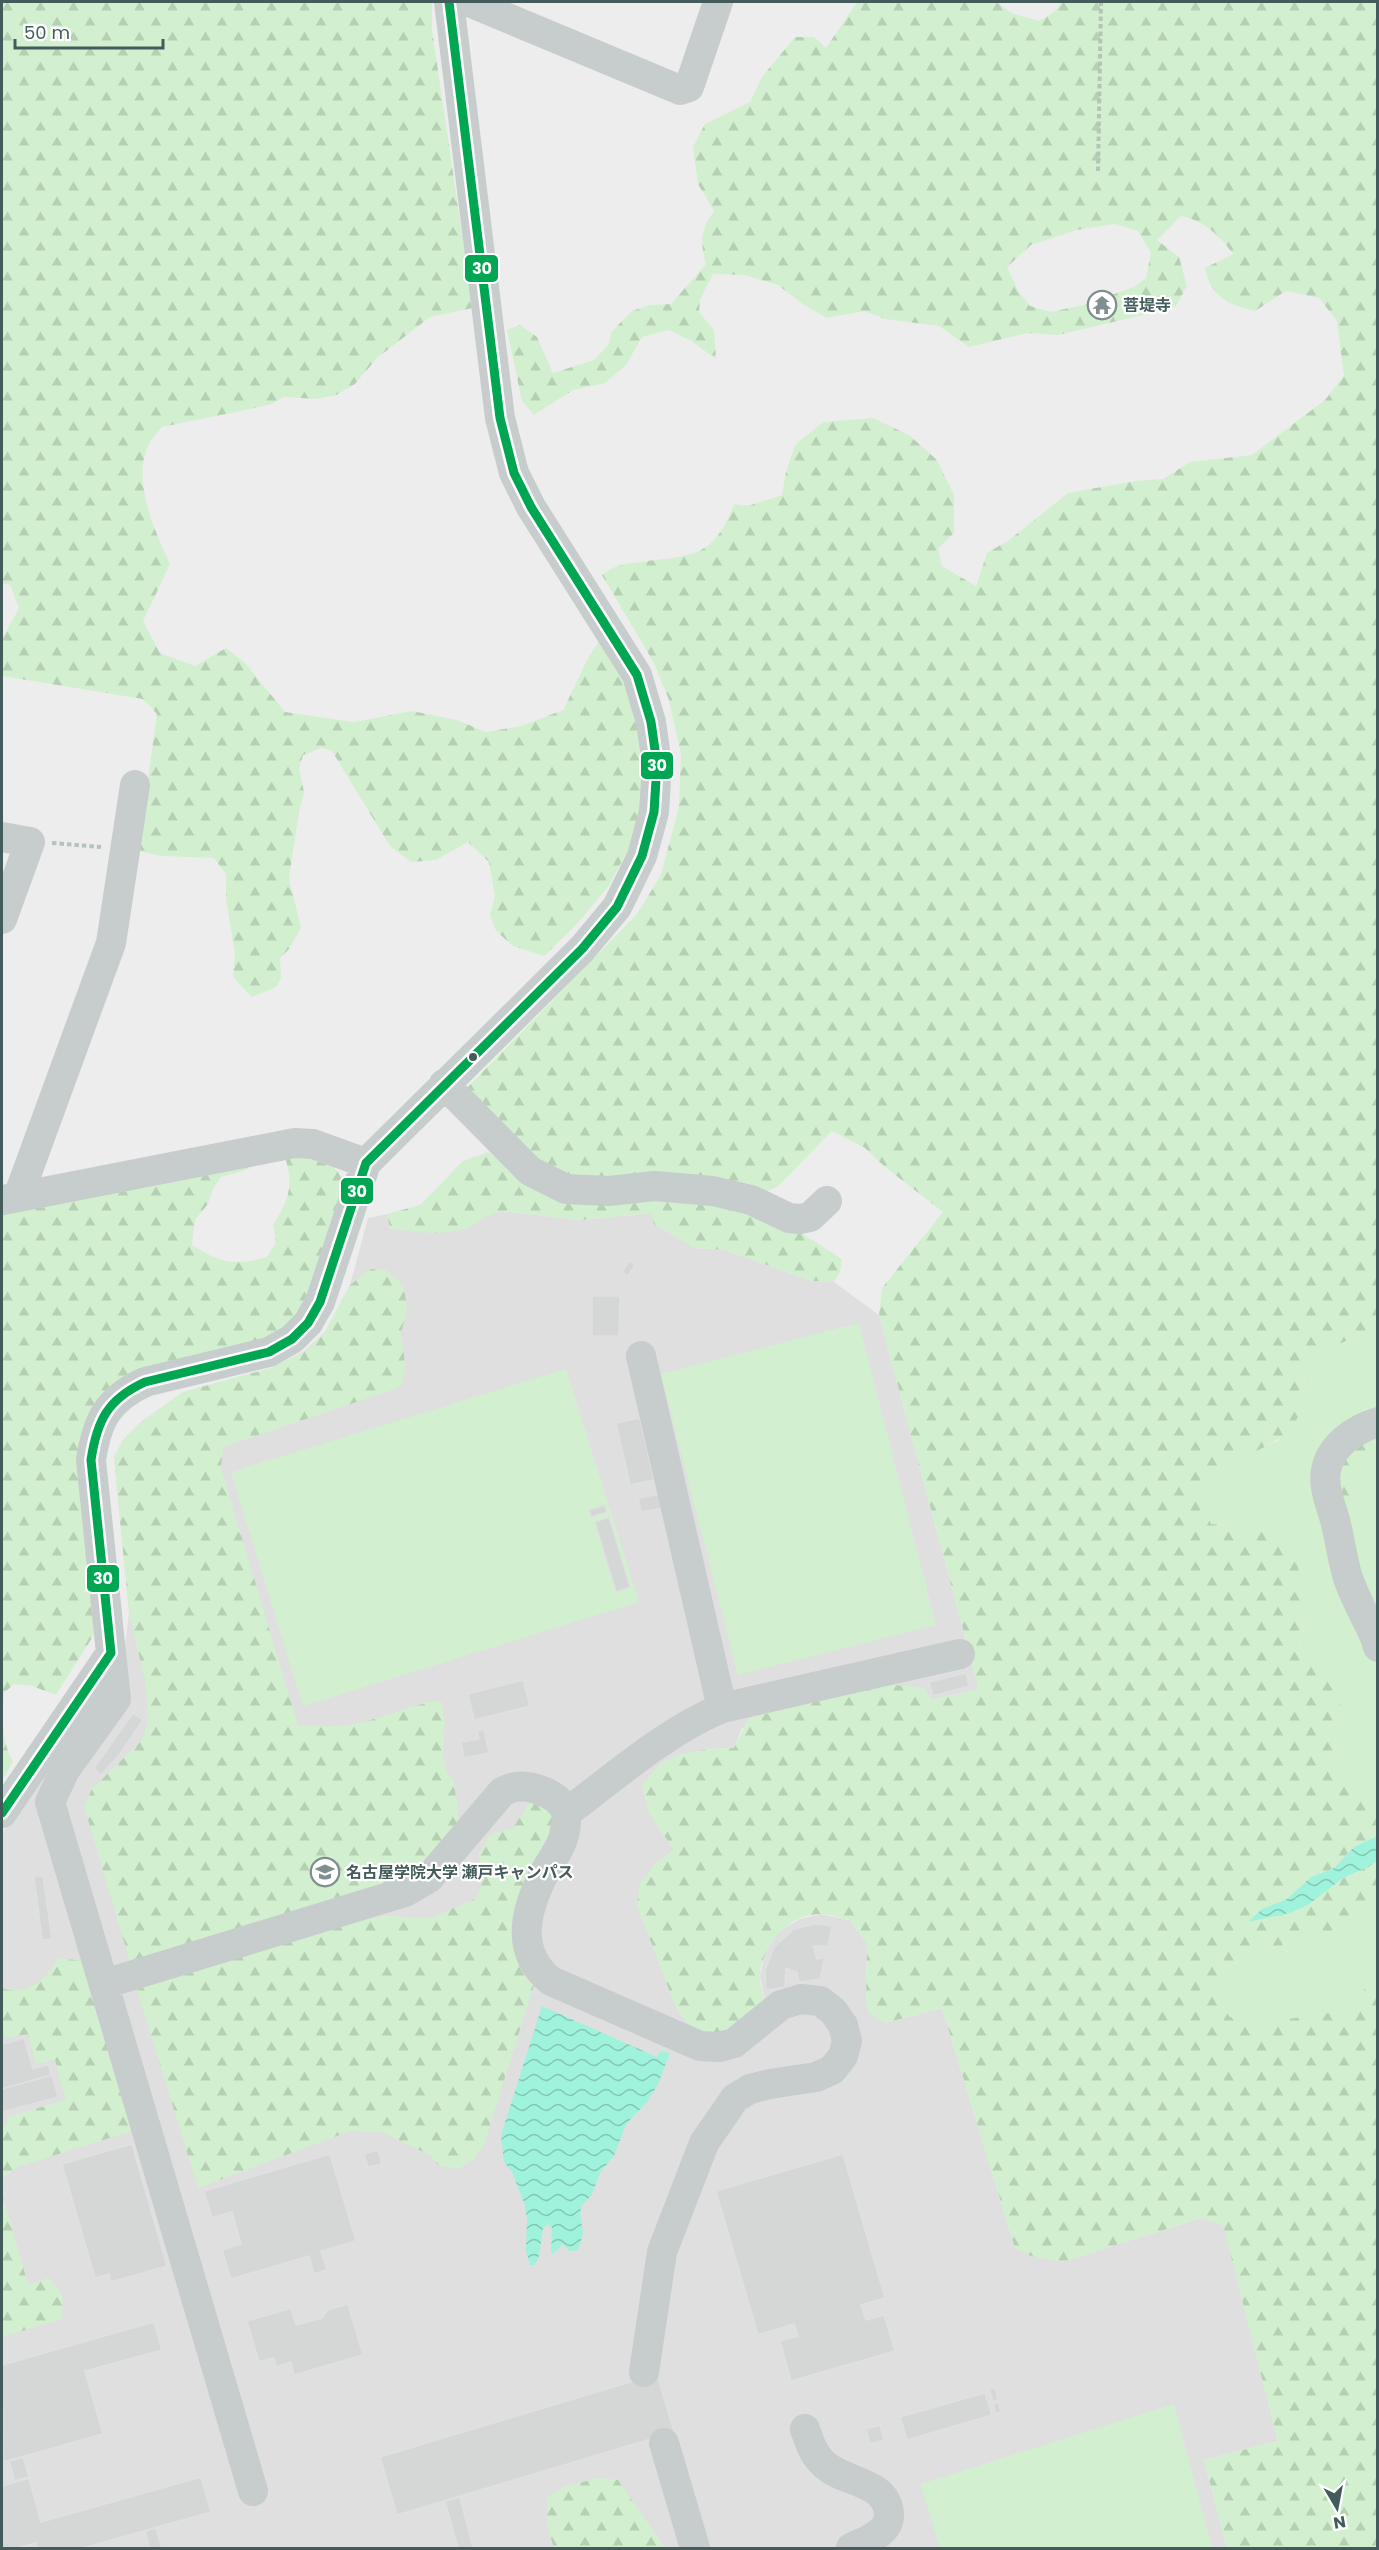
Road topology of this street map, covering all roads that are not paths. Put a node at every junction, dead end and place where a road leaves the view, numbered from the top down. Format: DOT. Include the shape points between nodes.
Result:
graph roads {
  1 [pos="449,2"];
  2 [pos="469,2"];
  3 [pos="718,2"];
  4 [pos="135,785"];
  5 [pos="16,839"];
  6 [pos="2,919"];
  7 [pos="444,1084"];
  8 [pos="366,1163"];
  9 [pos="10,1198"];
  10 [pos="827,1201"];
  11 [pos="641,1356"];
  12 [pos="1377,1422"];
  13 [pos="1377,1647"];
  14 [pos="960,1654"];
  15 [pos="723,1708"];
  16 [pos="53,1763"];
  17 [pos="2,1813"];
  18 [pos="566,1813"];
  19 [pos="104,1984"];
  20 [pos="644,2372"];
  21 [pos="805,2429"];
  22 [pos="664,2442"];
  23 [pos="253,2491"];
  24 [pos="695,2548"];
  25 [pos="851,2548"];
  1 -- 7 [label="street" via="500,418 514,473 531,507 637,675 651,722 657,764 654,812 642,856 617,907 582,949"];
  2 -- 3 [label="street" via="680,90 689,87"];
  4 -- 9 [label="street" via="111,943"];
  5 -- 6 [label="street"];
  7 -- 8 [label="street"];
  7 -- 10 [label="street" via="530,1171 566,1189 609,1191 654,1186 713,1191 751,1200 789,1218 800,1219 810,1217"];
  8 -- 9 [label="street" via="313,1144 295,1143"];
  8 -- 16 [label="street" via="320,1302 308,1323 291,1340 269,1352 145,1382 128,1390 102,1417 91,1460 116,1699"];
  11 -- 15 [label="street"];
  12 -- 13 [label="street" via="1364,1426 1338,1447 1326,1470 1325,1486 1348,1578"];
  14 -- 15 [label="street"];
  15 -- 18 [label="street" via="674,1734"];
  16 -- 17 [label="street"];
  16 -- 19 [label="street" via="50,1802"];
  18 -- 19 [label="street" via="557,1800 543,1791 516,1787 502,1792 429,1878 405,1892"];
  18 -- 20 [label="street" via="564,1837 534,1894 526,1933 542,1973 551,1981 700,2046 734,2043 781,2005 801,1999 820,2001 833,2011 843,2025 847,2041 843,2056 832,2070 816,2077 750,2089 735,2098 704,2143 662,2252"];
  19 -- 23 [label="street"];
  21 -- 25 [label="street" via="813,2453 827,2467 882,2493 889,2506 890,2519 880,2533"];
  22 -- 24 [label="street"];
}
